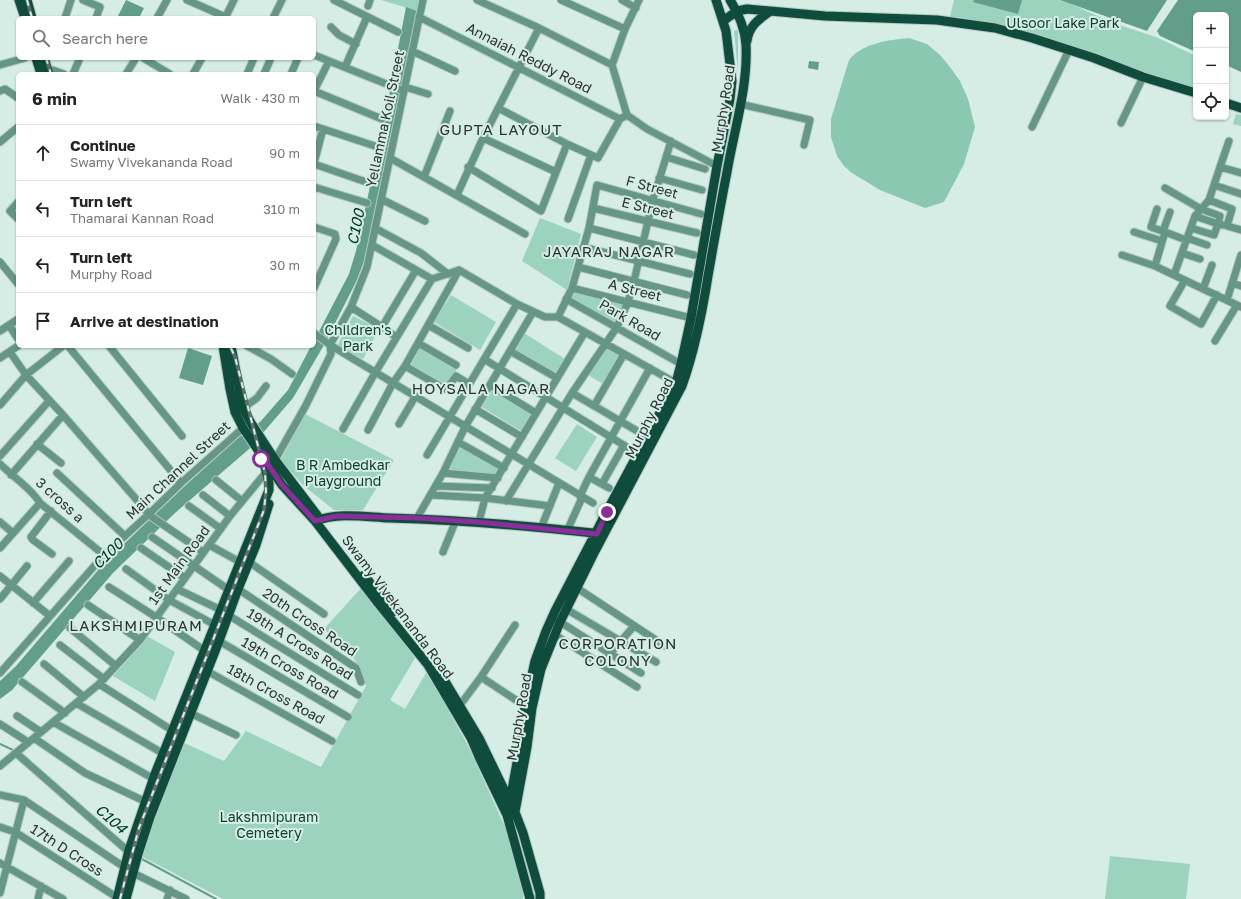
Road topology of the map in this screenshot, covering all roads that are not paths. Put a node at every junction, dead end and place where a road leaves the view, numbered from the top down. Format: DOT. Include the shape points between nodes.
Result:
graph roads {
  1 [pos="19,0"];
  2 [pos="27,0"];
  3 [pos="71,0"];
  4 [pos="83,0"];
  5 [pos="167,0"];
  6 [pos="186,0"];
  7 [pos="234,0"];
  8 [pos="282,0"];
  9 [pos="334,0"];
  10 [pos="423,0"];
  11 [pos="477,0"];
  12 [pos="562,0"];
  13 [pos="622,0"];
  14 [pos="639,0"];
  15 [pos="716,0"];
  16 [pos="730,0"];
  17 [pos="101,3"];
  18 [pos="636,8"];
  19 [pos="738,11"];
  20 [pos="770,12"];
  21 [pos="24,16"];
  22 [pos="31,16"];
  23 [pos="66,16"];
  24 [pos="97,16"];
  25 [pos="159,16"];
  26 [pos="222,16"];
  27 [pos="227,16"];
  28 [pos="274,16"];
  29 [pos="367,17"];
  30 [pos="419,17"];
  31 [pos="723,21"];
  32 [pos="332,26"];
  33 [pos="539,28"];
  34 [pos="625,29"];
  35 [pos="398,32"];
  36 [pos="356,44"];
  37 [pos="746,45"];
  38 [pos="1069,50"];
  39 [pos="412,51"];
  40 [pos="316,56"];
  41 [pos="18,60"];
  42 [pos="37,60"];
  43 [pos="44,60"];
  44 [pos="79,60"];
  45 [pos="135,60"];
  46 [pos="146,60"];
  47 [pos="201,60"];
  48 [pos="253,60"];
  49 [pos="270,60"];
  50 [pos="297,60"];
  51 [pos="329,61"];
  52 [pos="0,65"];
  53 [pos="612,65"];
  54 [pos="346,67"];
  55 [pos="520,67"];
  56 [pos="455,71"];
  57 [pos="45,72"];
  58 [pos="46,72"];
  59 [pos="49,72"];
  60 [pos="59,72"];
  61 [pos="74,72"];
  62 [pos="127,72"];
  63 [pos="167,72"];
  64 [pos="194,72"];
  65 [pos="248,72"];
  66 [pos="265,72"];
  67 [pos="292,72"];
  68 [pos="1143,77"];
  69 [pos="316,87"];
  70 [pos="403,89"];
  71 [pos="0,91"];
  72 [pos="316,92"];
  73 [pos="1193,92"];
  74 [pos="428,94"];
  75 [pos="16,97"];
  76 [pos="740,104"];
  77 [pos="1229,104"];
  78 [pos="498,108"];
  79 [pos="1241,108"];
  80 [pos="450,111"];
  81 [pos="628,116"];
  82 [pos="382,119"];
  83 [pos="620,119"];
  84 [pos="1121,123"];
  85 [pos="316,127"];
  86 [pos="1032,127"];
  87 [pos="16,129"];
  88 [pos="323,129"];
  89 [pos="483,138"];
  90 [pos="671,141"];
  91 [pos="1229,141"];
  92 [pos="0,142"];
  93 [pos="567,144"];
  94 [pos="804,145"];
  95 [pos="378,147"];
  96 [pos="591,155"];
  97 [pos="316,156"];
  98 [pos="666,157"];
  99 [pos="390,158"];
  100 [pos="316,165"];
  101 [pos="716,166"];
  102 [pos="468,167"];
  103 [pos="1220,167"];
  104 [pos="705,169"];
  105 [pos="556,172"];
  106 [pos="1241,173"];
  107 [pos="424,177"];
  108 [pos="659,178"];
  109 [pos="370,183"];
  110 [pos="1214,185"];
  111 [pos="316,188"];
  112 [pos="1165,188"];
  113 [pos="702,190"];
  114 [pos="1241,194"];
  115 [pos="457,195"];
  116 [pos="381,199"];
  117 [pos="652,200"];
  118 [pos="1209,200"];
  119 [pos="367,203"];
  120 [pos="16,204"];
  121 [pos="593,208"];
  122 [pos="1157,209"];
  123 [pos="1201,209"];
  124 [pos="1170,212"];
  125 [pos="701,214"];
  126 [pos="1196,216"];
  127 [pos="16,217"];
  128 [pos="568,219"];
  129 [pos="425,221"];
  130 [pos="648,221"];
  131 [pos="1218,224"];
  132 [pos="1227,226"];
  133 [pos="316,228"];
  134 [pos="375,228"];
  135 [pos="589,228"];
  136 [pos="1191,228"];
  137 [pos="1241,230"];
  138 [pos="1134,232"];
  139 [pos="1164,232"];
  140 [pos="697,233"];
  141 [pos="526,234"];
  142 [pos="1186,239"];
  143 [pos="1162,241"];
  144 [pos="643,242"];
  145 [pos="372,245"];
  146 [pos="1207,245"];
  147 [pos="583,247"];
  148 [pos="1182,253"];
  149 [pos="694,255"];
  150 [pos="1122,255"];
  151 [pos="1200,259"];
  152 [pos="1240,259"];
  153 [pos="639,261"];
  154 [pos="1,264"];
  155 [pos="1212,265"];
  156 [pos="1155,266"];
  157 [pos="578,267"];
  158 [pos="416,270"];
  159 [pos="458,270"];
  160 [pos="448,274"];
  161 [pos="690,274"];
  162 [pos="1174,275"];
  163 [pos="432,279"];
  164 [pos="1185,280"];
  165 [pos="634,281"];
  166 [pos="16,282"];
  167 [pos="1232,283"];
  168 [pos="316,284"];
  169 [pos="1241,286"];
  170 [pos="572,288"];
  171 [pos="1203,289"];
  172 [pos="687,295"];
  173 [pos="1216,295"];
  174 [pos="566,299"];
  175 [pos="1227,300"];
  176 [pos="628,302"];
  177 [pos="517,304"];
  178 [pos="1239,306"];
  179 [pos="351,307"];
  180 [pos="533,312"];
  181 [pos="558,317"];
  182 [pos="691,318"];
  183 [pos="16,320"];
  184 [pos="9,325"];
  185 [pos="428,325"];
  186 [pos="382,327"];
  187 [pos="616,328"];
  188 [pos="0,331"];
  189 [pos="585,332"];
  190 [pos="316,335"];
  191 [pos="16,336"];
  192 [pos="396,337"];
  193 [pos="1215,341"];
  194 [pos="418,343"];
  195 [pos="328,344"];
  196 [pos="606,344"];
  197 [pos="16,348"];
  198 [pos="61,348"];
  199 [pos="70,348"];
  200 [pos="113,348"];
  201 [pos="223,348"];
  202 [pos="231,348"];
  203 [pos="251,348"];
  204 [pos="468,348"];
  205 [pos="510,351"];
  206 [pos="10,352"];
  207 [pos="624,354"];
  208 [pos="0,358"];
  209 [pos="484,359"];
  210 [pos="681,364"];
  211 [pos="456,365"];
  212 [pos="405,366"];
  213 [pos="650,368"];
  214 [pos="499,369"];
  215 [pos="375,373"];
  216 [pos="292,374"];
  217 [pos="26,376"];
  218 [pos="557,378"];
  219 [pos="676,382"];
  220 [pos="393,384"];
  221 [pos="469,384"];
  222 [pos="490,385"];
  223 [pos="266,386"];
  224 [pos="572,393"];
  225 [pos="415,397"];
  226 [pos="546,397"];
  227 [pos="49,401"];
  228 [pos="0,405"];
  229 [pos="594,406"];
  230 [pos="243,408"];
  231 [pos="564,408"];
  232 [pos="476,409"];
  233 [pos="536,413"];
  234 [pos="63,415"];
  235 [pos="449,417"];
  236 [pos="621,422"];
  237 [pos="399,424"];
  238 [pos="246,427"];
  239 [pos="465,427"];
  240 [pos="343,429"];
  241 [pos="368,430"];
  242 [pos="639,432"];
  243 [pos="182,436"];
  244 [pos="522,437"];
  245 [pos="612,437"];
  246 [pos="458,442"];
  247 [pos="37,444"];
  248 [pos="259,444"];
  249 [pos="624,445"];
  250 [pos="630,449"];
  251 [pos="427,455"];
  252 [pos="512,455"];
  253 [pos="0,456"];
  254 [pos="275,460"];
  255 [pos="60,463"];
  256 [pos="0,464"];
  257 [pos="528,465"];
  258 [pos="504,468"];
  259 [pos="57,473"];
  260 [pos="271,473"];
  261 [pos="443,473"];
  262 [pos="11,475"];
  263 [pos="589,477"];
  264 [pos="498,478"];
  265 [pos="216,480"];
  266 [pos="181,483"];
  267 [pos="560,483"];
  268 [pos="602,484"];
  269 [pos="436,486"];
  270 [pos="492,488"];
  271 [pos="609,488"];
  272 [pos="203,495"];
  273 [pos="430,495"];
  274 [pos="580,496"];
  275 [pos="485,498"];
  276 [pos="242,501"];
  277 [pos="506,501"];
  278 [pos="40,503"];
  279 [pos="593,503"];
  280 [pos="189,506"];
  281 [pos="550,506"];
  282 [pos="51,512"];
  283 [pos="151,516"];
  284 [pos="230,516"];
  285 [pos="418,518"];
  286 [pos="317,520"];
  287 [pos="456,520"];
  288 [pos="0,522"];
  289 [pos="478,522"];
  290 [pos="541,528"];
  291 [pos="221,529"];
  292 [pos="567,531"];
  293 [pos="13,533"];
  294 [pos="600,534"];
  295 [pos="125,536"];
  296 [pos="152,537"];
  297 [pos="209,545"];
  298 [pos="0,548"];
  299 [pos="141,548"];
  300 [pos="203,552"];
  301 [pos="443,552"];
  302 [pos="52,554"];
  303 [pos="104,555"];
  304 [pos="69,562"];
  305 [pos="240,562"];
  306 [pos="249,562"];
  307 [pos="27,566"];
  308 [pos="194,566"];
  309 [pos="126,569"];
  310 [pos="0,576"];
  311 [pos="185,578"];
  312 [pos="11,585"];
  313 [pos="109,588"];
  314 [pos="576,588"];
  315 [pos="177,589"];
  316 [pos="233,589"];
  317 [pos="0,599"];
  318 [pos="169,600"];
  319 [pos="33,603"];
  320 [pos="88,605"];
  321 [pos="566,609"];
  322 [pos="225,612"];
  323 [pos="324,614"];
  324 [pos="50,616"];
  325 [pos="156,617"];
  326 [pos="560,622"];
  327 [pos="215,625"];
  328 [pos="515,625"];
  329 [pos="634,626"];
  330 [pos="70,628"];
  331 [pos="555,635"];
  332 [pos="140,640"];
  333 [pos="621,641"];
  334 [pos="219,642"];
  335 [pos="60,645"];
  336 [pos="665,646"];
  337 [pos="205,651"];
  338 [pos="610,654"];
  339 [pos="656,662"];
  340 [pos="44,664"];
  341 [pos="601,664"];
  342 [pos="116,666"];
  343 [pos="207,671"];
  344 [pos="0,673"];
  345 [pos="641,673"];
  346 [pos="481,677"];
  347 [pos="22,682"];
  348 [pos="101,682"];
  349 [pos="362,682"];
  350 [pos="637,687"];
  351 [pos="358,694"];
  352 [pos="84,697"];
  353 [pos="76,703"];
  354 [pos="525,706"];
  355 [pos="458,708"];
  356 [pos="65,713"];
  357 [pos="190,714"];
  358 [pos="17,716"];
  359 [pos="348,717"];
  360 [pos="54,722"];
  361 [pos="0,724"];
  362 [pos="173,731"];
  363 [pos="41,732"];
  364 [pos="236,735"];
  365 [pos="31,740"];
  366 [pos="332,740"];
  367 [pos="17,752"];
  368 [pos="164,754"];
  369 [pos="0,766"];
  370 [pos="497,776"];
  371 [pos="514,776"];
  372 [pos="154,779"];
  373 [pos="0,795"];
  374 [pos="24,800"];
  375 [pos="150,803"];
  376 [pos="506,803"];
  377 [pos="511,814"];
  378 [pos="0,827"];
  379 [pos="15,832"];
  380 [pos="134,855"];
  381 [pos="3,865"];
  382 [pos="125,867"];
  383 [pos="133,873"];
  384 [pos="41,886"];
  385 [pos="170,890"];
  386 [pos="0,893"];
  387 [pos="38,899"];
  388 [pos="63,899"];
  389 [pos="120,899"];
  390 [pos="168,899"];
  391 [pos="186,899"];
  392 [pos="530,899"];
  393 [pos="540,899"];
  1 -- 21 [label="main road"];
  2 -- 22 [label="main road"];
  3 -- 23 [label="street"];
  4 -- 17 [label="street"];
  5 -- 25 [label="street"];
  6 -- 26 [label="street"];
  7 -- 27 [label="street"];
  8 -- 28 [label="street"];
  9 -- 29 [label="street"];
  10 -- 30 [label="street, Yellamma Koil Street"];
  11 -- 33 [label="street"];
  12 -- 34 [label="street"];
  13 -- 18 [label="street"];
  14 -- 18 [label="street"];
  15 -- 31 [label="main road, Murphy Road"];
  16 -- 19 [label="main road"];
  17 -- 24 [label="street"];
  18 -- 34 [label="street"];
  19 -- 20 [label="main road" via="747,9"];
  19 -- 31 [label="main road"];
  19 -- 37 [label="main road, Murphy Road"];
  20 -- 37 [label="main road" via="752,25"];
  20 -- 38 [label="main road" via="938,20 994,28"];
  29 -- 35 [label="street"];
  29 -- 36 [label="street"];
  30 -- 39 [label="street, Yellamma Koil Street"];
  30 -- 55 [label="street, Annaiah Reddy Road"];
  31 -- 101 [label="main road, Murphy Road" via="732,81"];
  32 -- 36 [label="street" via="339,35"];
  33 -- 53 [label="street"];
  33 -- 55 [label="street"];
  34 -- 53 [label="street"];
  36 -- 54 [label="street"];
  37 -- 76 [label="main road, Murphy Road" via="744,87"];
  38 -- 68 [label="main road"];
  38 -- 86 [label="street"];
  39 -- 56 [label="street"];
  39 -- 70 [label="street, Yellamma Koil Street"];
  40 -- 51 [label="street"];
  41 -- 52 [label="street"];
  42 -- 57 [label="main road"];
  43 -- 58 [label="main road"];
  44 -- 61 [label="street"];
  45 -- 62 [label="street"];
  46 -- 63 [label="street"];
  47 -- 64 [label="street"];
  48 -- 65 [label="street"];
  49 -- 66 [label="street"];
  50 -- 67 [label="street"];
  51 -- 54 [label="street"];
  51 -- 69 [label="street"];
  53 -- 81 [label="street"];
  54 -- 70 [label="street" via="390,87"];
  55 -- 78 [label="street"];
  55 -- 83 [label="street, Annaiah Reddy Road"];
  59 -- 60 [label="street"];
  68 -- 73 [label="main road"];
  68 -- 84 [label="street"];
  70 -- 74 [label="street"];
  70 -- 99 [label="street, Yellamma Koil Street"];
  71 -- 75 [label="street" via="4,89"];
  72 -- 82 [label="street"];
  76 -- 94 [label="street" via="810,120"];
  76 -- 294 [label="main road, Murphy Road" via="691,362 682,386"];
  77 -- 79 [label="main road"];
  78 -- 89 [label="street"];
  78 -- 93 [label="street"];
  80 -- 107 [label="street"];
  81 -- 83 [label="street"];
  81 -- 90 [label="street"];
  83 -- 96 [label="street" via="598,158"];
  85 -- 88 [label="street"];
  87 -- 92 [label="street"];
  88 -- 95 [label="street"];
  88 -- 97 [label="street"];
  89 -- 102 [label="street"];
  89 -- 105 [label="street"];
  90 -- 98 [label="street"];
  90 -- 101 [label="street"];
  91 -- 103 [label="street"];
  93 -- 96 [label="street"];
  93 -- 105 [label="street"];
  96 -- 128 [label="street"];
  98 -- 104 [label="street"];
  98 -- 108 [label="street"];
  99 -- 107 [label="street"];
  99 -- 116 [label="street, Yellamma Koil Street"];
  100 -- 109 [label="street"];
  101 -- 182 [label="main road, Murphy Road"];
  102 -- 105 [label="street" via="541,211"];
  102 -- 115 [label="street"];
  103 -- 106 [label="street"];
  103 -- 110 [label="street"];
  107 -- 115 [label="street"];
  108 -- 113 [label="street"];
  108 -- 117 [label="street"];
  110 -- 114 [label="street"];
  110 -- 118 [label="street"];
  111 -- 119 [label="street"];
  112 -- 123 [label="street"];
  115 -- 141 [label="street"];
  116 -- 129 [label="street"];
  116 -- 134 [label="street, Yellamma Koil Street"];
  117 -- 121 [label="street, F Street" via="597,186"];
  117 -- 125 [label="street, F Street"];
  117 -- 130 [label="street"];
  118 -- 123 [label="street"];
  118 -- 132 [label="street" via="1232,209"];
  120 -- 127 [label="street" via="10,211"];
  121 -- 130 [label="street, E Street"];
  121 -- 135 [label="street"];
  122 -- 139 [label="street" via="1151,227"];
  123 -- 126 [label="street"];
  123 -- 131 [label="street" via="1220,216"];
  124 -- 139 [label="street"];
  126 -- 131 [label="street"];
  126 -- 136 [label="street"];
  130 -- 140 [label="street, E Street"];
  130 -- 144 [label="street"];
  131 -- 132 [label="street"];
  131 -- 136 [label="street" via="1214,235"];
  132 -- 137 [label="street"];
  133 -- 168 [label="street" via="335,234 336,239"];
  134 -- 145 [label="street, Yellamma Koil Street"];
  134 -- 160 [label="street" via="421,253"];
  135 -- 144 [label="street"];
  135 -- 147 [label="street"];
  136 -- 142 [label="street"];
  138 -- 143 [label="street"];
  139 -- 142 [label="street"];
  139 -- 143 [label="street"];
  142 -- 146 [label="street"];
  142 -- 148 [label="street"];
  143 -- 156 [label="street"];
  144 -- 149 [label="street"];
  144 -- 153 [label="street"];
  145 -- 158 [label="street"];
  145 -- 179 [label="street, Yellamma Koil Street" via="367,267"];
  147 -- 153 [label="street"];
  147 -- 157 [label="street"];
  148 -- 151 [label="street"];
  148 -- 162 [label="street"];
  150 -- 156 [label="street"];
  152 -- 167 [label="street"];
  153 -- 161 [label="street"];
  153 -- 165 [label="street"];
  154 -- 166 [label="street"];
  155 -- 171 [label="street"];
  156 -- 162 [label="street"];
  157 -- 165 [label="street"];
  157 -- 170 [label="street"];
  158 -- 163 [label="street"];
  158 -- 186 [label="street"];
  159 -- 160 [label="street"];
  159 -- 177 [label="street"];
  159 -- 185 [label="street"];
  160 -- 163 [label="street"];
  162 -- 164 [label="street"];
  163 -- 192 [label="street"];
  164 -- 171 [label="street"];
  164 -- 173 [label="street" via="1170,306 1201,324"];
  165 -- 172 [label="street"];
  165 -- 176 [label="street"];
  167 -- 169 [label="street"];
  167 -- 175 [label="street"];
  170 -- 174 [label="street"];
  170 -- 176 [label="street, A Street"];
  171 -- 173 [label="street"];
  173 -- 175 [label="street"];
  174 -- 181 [label="street"];
  174 -- 187 [label="street, Park Road"];
  175 -- 178 [label="street"];
  176 -- 182 [label="street, A Street"];
  176 -- 187 [label="street"];
  177 -- 180 [label="street"];
  177 -- 209 [label="street"];
  178 -- 193 [label="street"];
  179 -- 186 [label="street"];
  179 -- 195 [label="street, Yellamma Koil Street"];
  180 -- 181 [label="street" via="545,317"];
  180 -- 205 [label="street"];
  181 -- 189 [label="street"];
  182 -- 210 [label="main road, Murphy Road"];
  183 -- 184 [label="street"];
  184 -- 188 [label="street"];
  184 -- 191 [label="street"];
  185 -- 194 [label="street"];
  185 -- 204 [label="street"];
  186 -- 192 [label="street"];
  187 -- 196 [label="street"];
  187 -- 210 [label="street, Park Road"];
  189 -- 196 [label="street"];
  189 -- 218 [label="street"];
  190 -- 195 [label="street"];
  192 -- 215 [label="street"];
  194 -- 211 [label="street"];
  194 -- 212 [label="street"];
  195 -- 215 [label="street"];
  195 -- 254 [label="street, Yellamma Koil Street" via="331,354"];
  196 -- 207 [label="street"];
  196 -- 224 [label="street"];
  197 -- 206 [label="street"];
  198 -- 217 [label="street"];
  199 -- 266 [label="street"];
  200 -- 243 [label="street"];
  201 -- 238 [label="main road, Swamy Vivekananda Road" via="235,412"];
  202 -- 230 [label="main road, Swamy Vivekananda Road"];
  203 -- 216 [label="street"];
  205 -- 214 [label="street"];
  205 -- 218 [label="street"];
  206 -- 208 [label="street"];
  206 -- 217 [label="street"];
  207 -- 213 [label="street"];
  207 -- 229 [label="street"];
  209 -- 214 [label="street"];
  209 -- 221 [label="street"];
  210 -- 219 [label="main road, Murphy Road"];
  212 -- 220 [label="street"];
  212 -- 221 [label="street" via="445,389 456,376"];
  213 -- 219 [label="street"];
  213 -- 236 [label="street"];
  214 -- 222 [label="street"];
  214 -- 226 [label="street"];
  215 -- 220 [label="street"];
  215 -- 240 [label="street"];
  217 -- 227 [label="street"];
  217 -- 228 [label="street"];
  218 -- 226 [label="street"];
  219 -- 294 [label="main road, Murphy Road"];
  220 -- 225 [label="street"];
  220 -- 241 [label="street"];
  221 -- 235 [label="street"];
  222 -- 232 [label="street"];
  222 -- 233 [label="street"];
  223 -- 230 [label="street" via="257,398"];
  224 -- 229 [label="street"];
  224 -- 231 [label="street"];
  225 -- 235 [label="street"];
  225 -- 237 [label="street"];
  226 -- 231 [label="street"];
  226 -- 233 [label="street"];
  227 -- 234 [label="street"];
  227 -- 253 [label="street"];
  229 -- 236 [label="street"];
  230 -- 238 [label="main road, Swamy Vivekananda Road"];
  231 -- 245 [label="street"];
  231 -- 257 [label="street"];
  232 -- 239 [label="street"];
  232 -- 244 [label="street"];
  233 -- 244 [label="street"];
  234 -- 247 [label="street"];
  234 -- 283 [label="street"];
  235 -- 239 [label="street"];
  235 -- 251 [label="street"];
  236 -- 242 [label="street"];
  236 -- 245 [label="street"];
  238 -- 248 [label="main road, Swamy Vivekananda Road"];
  238 -- 266 [label="street, Main Channel Street"];
  239 -- 246 [label="street"];
  239 -- 252 [label="street"];
  244 -- 252 [label="street"];
  245 -- 249 [label="street"];
  245 -- 263 [label="street"];
  246 -- 258 [label="street"];
  246 -- 261 [label="street"];
  247 -- 255 [label="street"];
  247 -- 262 [label="street"];
  248 -- 254 [label="main road, Swamy Vivekananda Road"];
  248 -- 260 [label="main road, Swamy Vivekananda Road" via="263,459"];
  249 -- 250 [label="street"];
  249 -- 268 [label="street"];
  252 -- 257 [label="street"];
  252 -- 258 [label="street"];
  254 -- 260 [label="main road"];
  254 -- 286 [label="main road, Swamy Vivekananda Road"];
  256 -- 262 [label="street, 3 cross a"];
  257 -- 267 [label="street"];
  257 -- 277 [label="street"];
  258 -- 264 [label="street"];
  259 -- 295 [label="street"];
  260 -- 276 [label="street, 1st Main Road"];
  260 -- 286 [label="main road, Swamy Vivekananda Road"];
  260 -- 305 [label="main road" via="269,490"];
  260 -- 306 [label="main road" via="274,490"];
  261 -- 264 [label="street"];
  261 -- 269 [label="street"];
  262 -- 278 [label="street, 3 cross a" via="37,497"];
  263 -- 268 [label="street"];
  263 -- 274 [label="street"];
  264 -- 270 [label="street"];
  265 -- 276 [label="street"];
  266 -- 283 [label="street, Main Channel Street"];
  267 -- 274 [label="street"];
  267 -- 281 [label="street"];
  268 -- 271 [label="street"];
  269 -- 270 [label="street"];
  269 -- 273 [label="street"];
  270 -- 275 [label="street"];
  272 -- 284 [label="street"];
  273 -- 275 [label="street"];
  273 -- 285 [label="street"];
  274 -- 279 [label="street"];
  274 -- 292 [label="street" via="581,500"];
  275 -- 277 [label="street"];
  275 -- 289 [label="street"];
  276 -- 284 [label="street, 1st Main Road"];
  277 -- 281 [label="street"];
  278 -- 282 [label="street, 3 cross a"];
  278 -- 293 [label="street"];
  280 -- 291 [label="street"];
  281 -- 290 [label="street"];
  282 -- 302 [label="street" via="31,537"];
  282 -- 303 [label="street, 3 cross a"];
  283 -- 295 [label="street, Main Channel Street"];
  283 -- 300 [label="street"];
  284 -- 291 [label="street, 1st Main Road"];
  285 -- 286 [label="main road" via="337,516"];
  285 -- 287 [label="main road"];
  286 -- 355 [label="main road, Swamy Vivekananda Road" via="430,664"];
  287 -- 289 [label="main road"];
  287 -- 301 [label="street"];
  288 -- 293 [label="street"];
  289 -- 290 [label="main road"];
  290 -- 292 [label="main road"];
  291 -- 297 [label="street, 1st Main Road"];
  292 -- 294 [label="main road"];
  293 -- 298 [label="street"];
  294 -- 314 [label="main road, Murphy Road"];
  294 -- 354 [label="main road, Murphy Road" via="546,631"];
  295 -- 303 [label="street, Main Channel Street"];
  296 -- 308 [label="street, 20th Cross Road"];
  297 -- 300 [label="street, 1st Main Road"];
  297 -- 305 [label="street"];
  299 -- 311 [label="street"];
  300 -- 308 [label="street, 1st Main Road"];
  303 -- 324 [label="street, Main Channel Street"];
  304 -- 319 [label="street"];
  305 -- 316 [label="main road"];
  306 -- 316 [label="main road"];
  306 -- 323 [label="street"];
  307 -- 312 [label="street"];
  308 -- 311 [label="street, 1st Main Road"];
  308 -- 316 [label="street, 20th Cross Road"];
  309 -- 318 [label="street"];
  310 -- 312 [label="street"];
  311 -- 315 [label="street, 1st Main Road"];
  312 -- 317 [label="street"];
  312 -- 319 [label="street"];
  313 -- 325 [label="street"];
  314 -- 321 [label="main road, Murphy Road"];
  314 -- 329 [label="street"];
  315 -- 318 [label="street, 1st Main Road"];
  315 -- 322 [label="street, 19th A Cross Road"];
  316 -- 322 [label="main road"];
  316 -- 349 [label="street, 20th Cross Road" via="356,668"];
  318 -- 325 [label="street, 1st Main Road"];
  318 -- 327 [label="street"];
  319 -- 324 [label="street"];
  320 -- 332 [label="street"];
  321 -- 326 [label="main road, Murphy Road"];
  321 -- 333 [label="street"];
  322 -- 327 [label="main road"];
  322 -- 334 [label="main road"];
  322 -- 351 [label="street, 19th A Cross Road"];
  324 -- 344 [label="street, Main Channel Street"];
  325 -- 332 [label="street, 1st Main Road"];
  325 -- 337 [label="street"];
  326 -- 331 [label="main road, Murphy Road"];
  326 -- 338 [label="street"];
  327 -- 337 [label="main road"];
  328 -- 346 [label="street"];
  329 -- 333 [label="street"];
  329 -- 336 [label="street"];
  330 -- 342 [label="street"];
  331 -- 341 [label="street"];
  331 -- 377 [label="main road, Murphy Road" via="541,669 527,747"];
  332 -- 342 [label="street, 1st Main Road"];
  333 -- 338 [label="street"];
  333 -- 339 [label="street"];
  334 -- 343 [label="main road"];
  334 -- 359 [label="street, 19th Cross Road"];
  335 -- 348 [label="street"];
  337 -- 362 [label="main road"];
  338 -- 341 [label="street"];
  338 -- 345 [label="street"];
  340 -- 352 [label="street"];
  341 -- 350 [label="street"];
  342 -- 348 [label="street, 1st Main Road"];
  343 -- 357 [label="main road"];
  343 -- 366 [label="street, 18th Cross Road"];
  346 -- 354 [label="street"];
  346 -- 355 [label="street"];
  347 -- 356 [label="street"];
  348 -- 352 [label="street, 1st Main Road"];
  348 -- 362 [label="street"];
  352 -- 353 [label="street, 1st Main Road"];
  353 -- 356 [label="street, 1st Main Road"];
  353 -- 368 [label="street"];
  354 -- 371 [label="main road, Murphy Road"];
  355 -- 370 [label="main road, Swamy Vivekananda Road" via="479,738"];
  355 -- 376 [label="main road, Swamy Vivekananda Road" via="480,759"];
  356 -- 360 [label="street, 1st Main Road"];
  357 -- 364 [label="street"];
  357 -- 375 [label="main road"];
  358 -- 363 [label="street"];
  360 -- 363 [label="street, 1st Main Road"];
  360 -- 372 [label="street"];
  361 -- 365 [label="street"];
  362 -- 368 [label="main road"];
  363 -- 365 [label="street, 1st Main Road"];
  365 -- 367 [label="street, 1st Main Road"];
  365 -- 375 [label="street" via="85,773"];
  367 -- 369 [label="street, 1st Main Road"];
  367 -- 380 [label="street"];
  368 -- 372 [label="main road"];
  370 -- 371 [label="main road" via="506,779"];
  370 -- 376 [label="main road, Swamy Vivekananda Road"];
  371 -- 376 [label="main road, Murphy Road"];
  372 -- 375 [label="main road"];
  373 -- 374 [label="street"];
  374 -- 379 [label="street"];
  374 -- 382 [label="street"];
  375 -- 380 [label="main road"];
  376 -- 377 [label="main road, Swamy Vivekananda Road"];
  377 -- 392 [label="main road, Swamy Vivekananda Road"];
  377 -- 393 [label="main road, Swamy Vivekananda Road" via="523,834"];
  378 -- 379 [label="street, 17th D Cross"];
  379 -- 381 [label="street"];
  379 -- 389 [label="street, 17th D Cross"];
  380 -- 382 [label="main road"];
  380 -- 383 [label="main road"];
  381 -- 384 [label="street"];
  381 -- 386 [label="street"];
  382 -- 383 [label="street"];
  382 -- 389 [label="main road"];
  383 -- 385 [label="street"];
  383 -- 389 [label="main road"];
  384 -- 387 [label="street"];
  384 -- 388 [label="street"];
  385 -- 390 [label="street"];
  385 -- 391 [label="street"];
}
